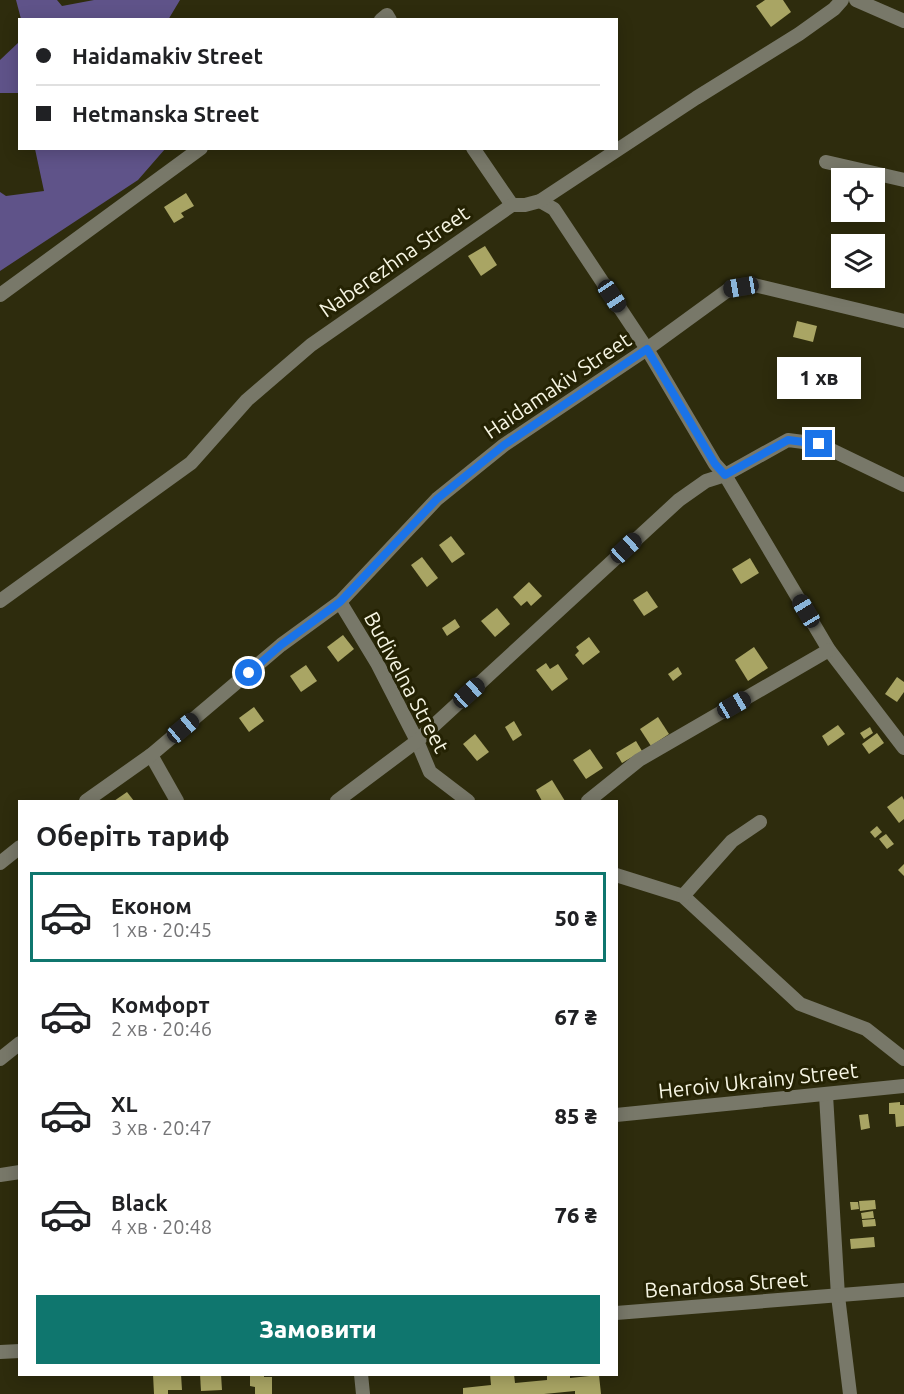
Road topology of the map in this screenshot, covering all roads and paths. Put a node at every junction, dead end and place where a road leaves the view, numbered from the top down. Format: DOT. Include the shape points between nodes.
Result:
graph roads {
  1 [pos="842,0"];
  2 [pos="856,0"];
  3 [pos="904,21"];
  4 [pos="198,150"];
  5 [pos="474,150"];
  6 [pos="617,150"];
  7 [pos="618,150"];
  8 [pos="826,162"];
  9 [pos="904,180"];
  10 [pos="540,201"];
  11 [pos="512,205"];
  12 [pos="0,295"];
  13 [pos="904,321"];
  14 [pos="647,349"];
  15 [pos="725,475"];
  16 [pos="904,485"];
  17 [pos="0,601"];
  18 [pos="340,602"];
  19 [pos="829,650"];
  20 [pos="417,741"];
  21 [pos="904,748"];
  22 [pos="151,755"];
  23 [pos="87,800"];
  24 [pos="176,800"];
  25 [pos="338,800"];
  26 [pos="467,800"];
  27 [pos="589,800"];
  28 [pos="760,822"];
  29 [pos="18,850"];
  30 [pos="0,863"];
  31 [pos="618,876"];
  32 [pos="683,896"];
  33 [pos="18,1045"];
  34 [pos="0,1059"];
  35 [pos="904,1059"];
  36 [pos="904,1086"];
  37 [pos="825,1095"];
  38 [pos="618,1115"];
  39 [pos="18,1172"];
  40 [pos="0,1175"];
  41 [pos="904,1290"];
  42 [pos="838,1296"];
  43 [pos="618,1313"];
  44 [pos="18,1351"];
  45 [pos="0,1352"];
  46 [pos="361,1376"];
  47 [pos="363,1394"];
  48 [pos="850,1394"];
  1 -- 7 [label="street, Naberezhna Street" via="799,34"];
  2 -- 3 [label="street"];
  4 -- 12 [label="street"];
  5 -- 11 [label="street"];
  6 -- 10 [label="street, Naberezhna Street"];
  8 -- 9 [label="street"];
  10 -- 11 [label="street, Naberezhna Street"];
  10 -- 14 [label="street" via="554,209"];
  11 -- 17 [label="street, Naberezhna Street" via="311,345 248,400 191,463"];
  13 -- 14 [label="street, Haidamakiv Street" via="754,285 728,290"];
  14 -- 15 [label="street"];
  14 -- 18 [label="street, Haidamakiv Street" via="504,445 437,499"];
  15 -- 16 [label="street" via="788,440 819,444"];
  15 -- 19 [label="street"];
  15 -- 20 [label="street" via="706,481 679,500"];
  18 -- 20 [label="street, Budivelna Street"];
  18 -- 22 [label="street, Haidamakiv Street" via="281,645"];
  19 -- 21 [label="street"];
  19 -- 27 [label="street" via="639,760"];
  20 -- 25 [label="street"];
  20 -- 26 [label="street, Budivelna Street" via="430,772"];
  22 -- 23 [label="street, Haidamakiv Street"];
  22 -- 24 [label="street"];
  28 -- 32 [label="street" via="732,841"];
  29 -- 30 [label="street"];
  31 -- 32 [label="street"];
  32 -- 35 [label="street" via="800,1005 866,1029"];
  33 -- 34 [label="street"];
  36 -- 37 [label="street, Heroiv Ukrainy Street"];
  37 -- 38 [label="street, Heroiv Ukrainy Street"];
  37 -- 42 [label="street"];
  39 -- 40 [label="street"];
  41 -- 42 [label="street, Benardosa Street"];
  42 -- 43 [label="street, Benardosa Street"];
  42 -- 48 [label="street"];
  44 -- 45 [label="street"];
  46 -- 47 [label="street"];
}
